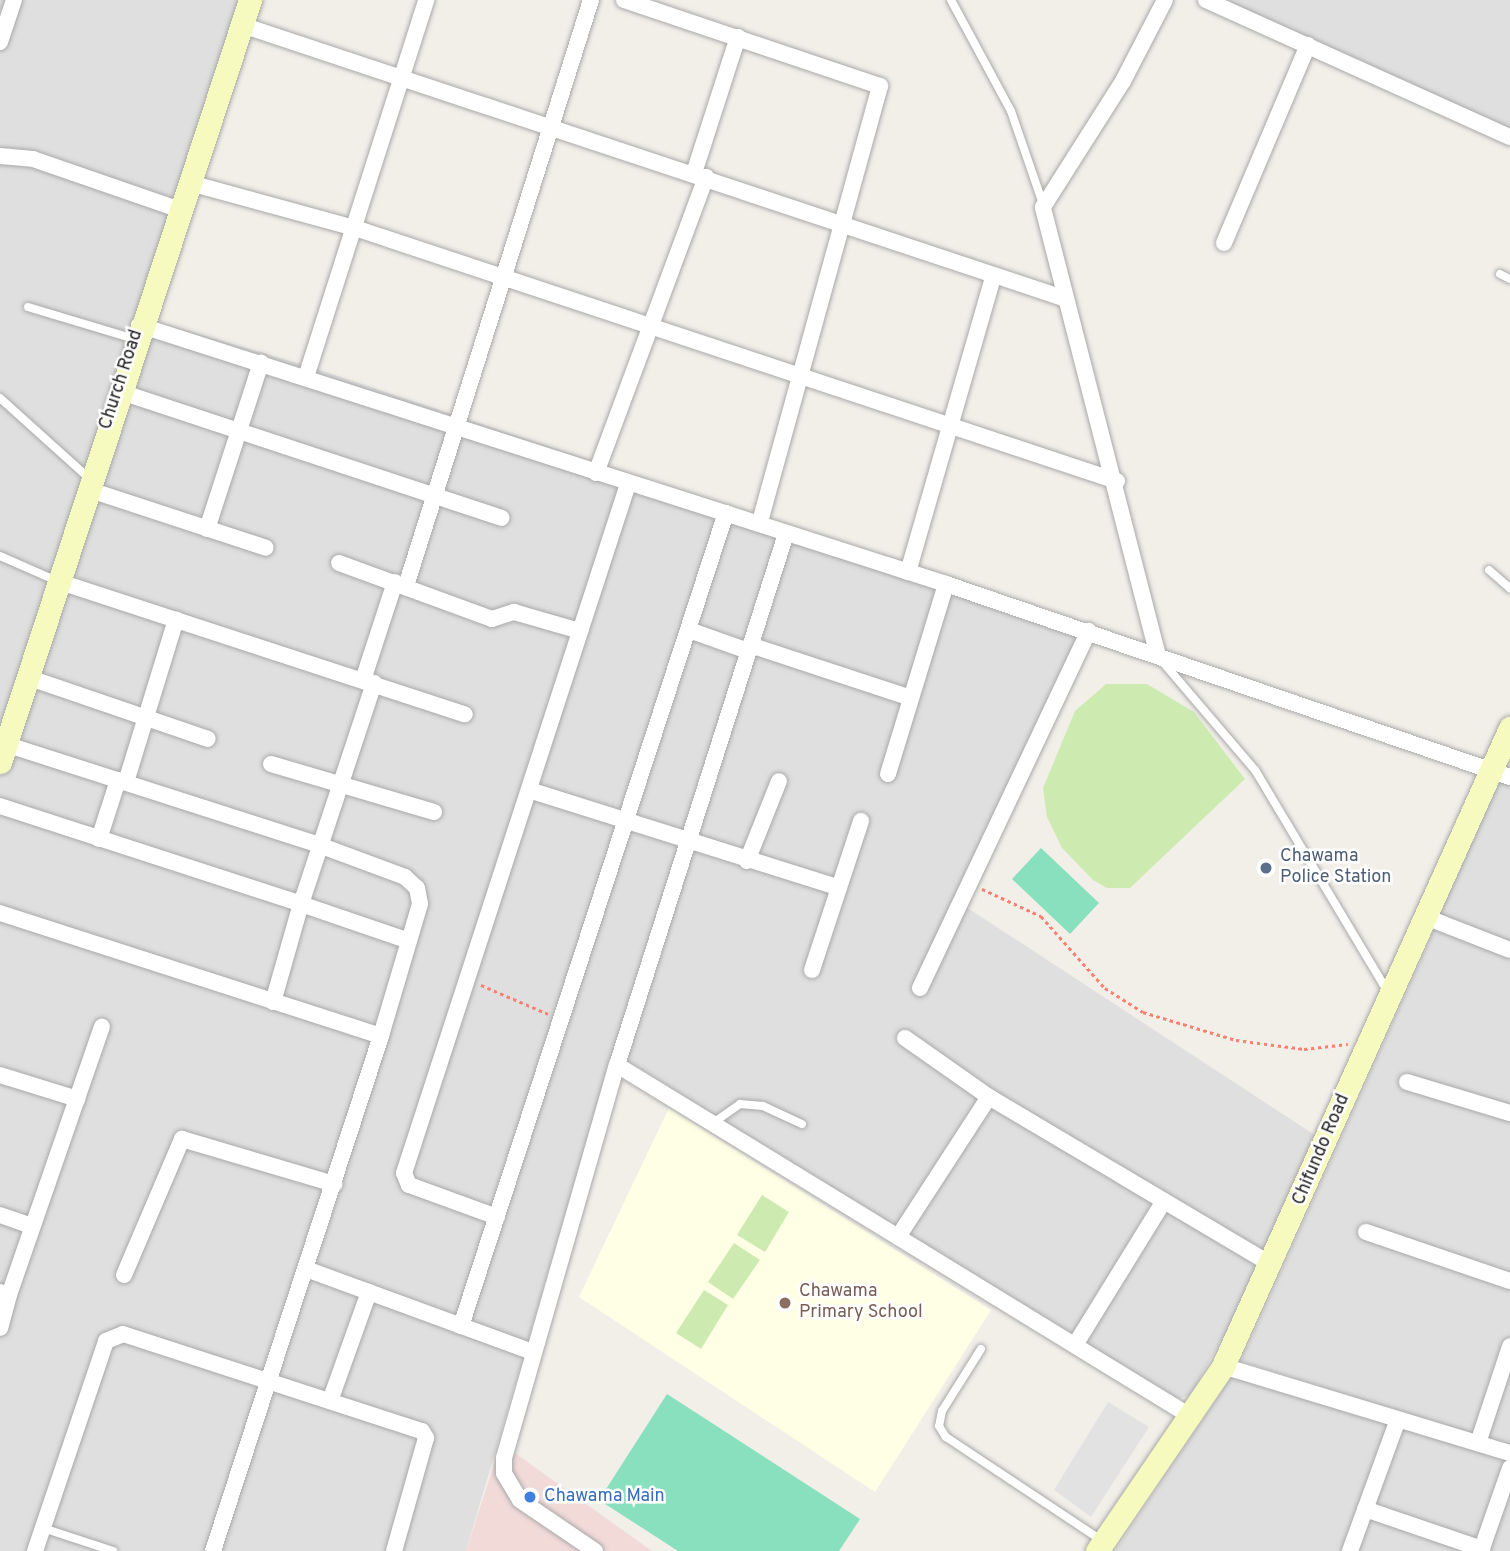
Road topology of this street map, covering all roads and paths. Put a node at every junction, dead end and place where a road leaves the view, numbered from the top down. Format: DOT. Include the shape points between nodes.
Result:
graph roads {
  1 [pos="14,0"];
  2 [pos="250,0"];
  3 [pos="426,0"];
  4 [pos="591,0"];
  5 [pos="624,0"];
  6 [pos="951,0"];
  7 [pos="1165,0"];
  8 [pos="1206,0"];
  9 [pos="242,25"];
  10 [pos="738,37"];
  11 [pos="0,42"];
  12 [pos="1308,45"];
  13 [pos="405,78"];
  14 [pos="550,128"];
  15 [pos="1510,138"];
  16 [pos="0,156"];
  17 [pos="700,175"];
  18 [pos="190,183"];
  19 [pos="1044,207"];
  20 [pos="180,210"];
  21 [pos="844,225"];
  22 [pos="355,228"];
  23 [pos="1224,243"];
  24 [pos="1500,274"];
  25 [pos="505,277"];
  26 [pos="993,277"];
  27 [pos="1510,279"];
  28 [pos="1066,299"];
  29 [pos="28,307"];
  30 [pos="651,330"];
  31 [pos="137,332"];
  32 [pos="261,363"];
  33 [pos="798,374"];
  34 [pos="306,377"];
  35 [pos="118,391"];
  36 [pos="0,398"];
  37 [pos="459,425"];
  38 [pos="950,427"];
  39 [pos="239,430"];
  40 [pos="596,473"];
  41 [pos="1117,481"];
  42 [pos="89,484"];
  43 [pos="628,484"];
  44 [pos="437,494"];
  45 [pos="726,513"];
  46 [pos="502,518"];
  47 [pos="759,523"];
  48 [pos="207,529"];
  49 [pos="786,534"];
  50 [pos="266,548"];
  51 [pos="0,556"];
  52 [pos="339,563"];
  53 [pos="1489,570"];
  54 [pos="908,572"];
  55 [pos="57,581"];
  56 [pos="401,584"];
  57 [pos="946,584"];
  58 [pos="1510,588"];
  59 [pos="176,620"];
  60 [pos="580,631"];
  61 [pos="689,631"];
  62 [pos="1089,631"];
  63 [pos="749,648"];
  64 [pos="1158,656"];
  65 [pos="27,677"];
  66 [pos="369,682"];
  67 [pos="911,698"];
  68 [pos="466,714"];
  69 [pos="145,718"];
  70 [pos="1510,729"];
  71 [pos="208,738"];
  72 [pos="3,753"];
  73 [pos="271,764"];
  74 [pos="888,774"];
  75 [pos="1499,774"];
  76 [pos="122,781"];
  77 [pos="779,781"];
  78 [pos="340,783"];
  79 [pos="529,790"];
  80 [pos="0,807"];
  81 [pos="434,812"];
  82 [pos="861,821"];
  83 [pos="625,823"];
  84 [pos="99,839"];
  85 [pos="687,842"];
  86 [pos="319,845"];
  87 [pos="747,861"];
  88 [pos="969,886"];
  89 [pos="839,888"];
  90 [pos="301,904"];
  91 [pos="0,913"];
  92 [pos="1423,916"];
  93 [pos="409,941"];
  94 [pos="1510,950"];
  95 [pos="812,970"];
  96 [pos="468,979"];
  97 [pos="919,988"];
  98 [pos="1389,994"];
  99 [pos="273,1002"];
  100 [pos="559,1019"];
  101 [pos="102,1027"];
  102 [pos="381,1036"];
  103 [pos="905,1038"];
  104 [pos="1369,1042"];
  105 [pos="617,1065"];
  106 [pos="0,1075"];
  107 [pos="1407,1082"];
  108 [pos="989,1097"];
  109 [pos="77,1099"];
  110 [pos="1510,1114"];
  111 [pos="712,1123"];
  112 [pos="802,1124"];
  113 [pos="334,1184"];
  114 [pos="1164,1202"];
  115 [pos="0,1215"];
  116 [pos="497,1217"];
  117 [pos="32,1226"];
  118 [pos="1366,1232"];
  119 [pos="898,1237"];
  120 [pos="1272,1265"];
  121 [pos="306,1269"];
  122 [pos="124,1275"];
  123 [pos="1510,1280"];
  124 [pos="369,1292"];
  125 [pos="4,1294"];
  126 [pos="461,1325"];
  127 [pos="0,1328"];
  128 [pos="1075,1345"];
  129 [pos="1510,1346"];
  130 [pos="981,1349"];
  131 [pos="533,1352"];
  132 [pos="1223,1366"];
  133 [pos="268,1382"];
  134 [pos="1503,1390"];
  135 [pos="330,1401"];
  136 [pos="1191,1416"];
  137 [pos="1398,1419"];
  138 [pos="1478,1443"];
  139 [pos="1510,1453"];
  140 [pos="1510,1468"];
  141 [pos="1365,1509"];
  142 [pos="43,1528"];
  143 [pos="1100,1547"];
  144 [pos="1482,1550"];
  145 [pos="35,1551"];
  146 [pos="113,1551"];
  147 [pos="213,1551"];
  148 [pos="394,1551"];
  149 [pos="595,1551"];
  150 [pos="1350,1551"];
  1 -- 11 [label="street"];
  2 -- 9 [label="street, Church Road"];
  3 -- 13 [label="street"];
  4 -- 14 [label="street"];
  5 -- 10 [label="street"];
  6 -- 19 [label="lane" via="1011,111"];
  7 -- 19 [label="street" via="1123,81"];
  8 -- 12 [label="street"];
  9 -- 13 [label="street"];
  9 -- 18 [label="street, Church Road"];
  10 -- 17 [label="street"];
  10 -- 21 [label="street" via="880,86"];
  12 -- 15 [label="street"];
  12 -- 23 [label="street"];
  13 -- 14 [label="street"];
  13 -- 22 [label="street"];
  14 -- 17 [label="street"];
  14 -- 25 [label="street"];
  16 -- 20 [label="street" via="33,159"];
  17 -- 21 [label="street"];
  17 -- 30 [label="street"];
  18 -- 20 [label="street, Church Road"];
  18 -- 22 [label="street"];
  19 -- 28 [label="street"];
  20 -- 31 [label="street, Church Road"];
  21 -- 26 [label="street"];
  21 -- 33 [label="street"];
  22 -- 25 [label="street"];
  22 -- 34 [label="street"];
  24 -- 27 [label="lane"];
  25 -- 30 [label="street"];
  25 -- 37 [label="street"];
  26 -- 28 [label="street"];
  26 -- 38 [label="street"];
  28 -- 41 [label="street"];
  29 -- 31 [label="lane"];
  30 -- 33 [label="street"];
  30 -- 40 [label="street"];
  31 -- 32 [label="street"];
  31 -- 35 [label="street, Church Road"];
  32 -- 34 [label="street"];
  32 -- 39 [label="street"];
  33 -- 38 [label="street"];
  33 -- 47 [label="street"];
  34 -- 37 [label="street"];
  35 -- 39 [label="street"];
  35 -- 42 [label="street, Church Road"];
  36 -- 42 [label="lane"];
  37 -- 40 [label="street"];
  37 -- 44 [label="street"];
  38 -- 41 [label="street"];
  38 -- 54 [label="street"];
  39 -- 44 [label="street"];
  39 -- 48 [label="street"];
  40 -- 43 [label="street"];
  41 -- 64 [label="street"];
  42 -- 48 [label="street"];
  42 -- 55 [label="street, Church Road"];
  43 -- 45 [label="street"];
  43 -- 60 [label="street"];
  44 -- 46 [label="street"];
  44 -- 56 [label="street"];
  45 -- 47 [label="street"];
  45 -- 61 [label="street"];
  47 -- 49 [label="street"];
  48 -- 50 [label="street"];
  49 -- 54 [label="street"];
  49 -- 63 [label="street"];
  51 -- 55 [label="lane"];
  52 -- 56 [label="street"];
  53 -- 58 [label="lane"];
  54 -- 57 [label="street"];
  55 -- 59 [label="street"];
  55 -- 65 [label="street, Church Road"];
  56 -- 60 [label="street" via="492,618 514,612"];
  56 -- 66 [label="street"];
  57 -- 62 [label="street"];
  57 -- 67 [label="street"];
  59 -- 66 [label="street"];
  59 -- 69 [label="street"];
  60 -- 79 [label="street"];
  61 -- 63 [label="street"];
  61 -- 83 [label="street"];
  62 -- 64 [label="street"];
  62 -- 88 [label="street"];
  63 -- 67 [label="street"];
  63 -- 85 [label="street"];
  64 -- 75 [label="street"];
  64 -- 98 [label="lane" via="1255,770"];
  65 -- 69 [label="street"];
  65 -- 72 [label="street, Church Road" via="12,710"];
  66 -- 68 [label="street"];
  66 -- 78 [label="street"];
  67 -- 74 [label="street"];
  69 -- 71 [label="street"];
  69 -- 76 [label="street"];
  70 -- 75 [label="street, Chifundo Road"];
  72 -- 76 [label="street"];
  73 -- 78 [label="street"];
  75 -- 92 [label="street, Chifundo Road"];
  76 -- 84 [label="street"];
  76 -- 86 [label="street"];
  77 -- 87 [label="street"];
  78 -- 81 [label="street"];
  78 -- 86 [label="street"];
  79 -- 83 [label="street"];
  79 -- 96 [label="street"];
  80 -- 84 [label="street"];
  82 -- 89 [label="street"];
  83 -- 85 [label="street"];
  83 -- 100 [label="street"];
  84 -- 90 [label="street"];
  85 -- 87 [label="street"];
  85 -- 105 [label="street"];
  86 -- 90 [label="street"];
  86 -- 93 [label="street" via="404,877 417,888 420,904"];
  87 -- 89 [label="street"];
  88 -- 97 [label="street"];
  88 -- 104 [label="path" via="1003,894 1041,916 1105,988 1183,1028 1304,1049"];
  89 -- 95 [label="street"];
  90 -- 93 [label="street"];
  90 -- 99 [label="street"];
  91 -- 99 [label="street"];
  92 -- 94 [label="street"];
  92 -- 98 [label="street, Chifundo Road"];
  93 -- 102 [label="street"];
  96 -- 100 [label="path"];
  96 -- 116 [label="street" via="404,1173 409,1185"];
  98 -- 104 [label="street, Chifundo Road"];
  99 -- 102 [label="street"];
  100 -- 116 [label="street"];
  101 -- 109 [label="street"];
  102 -- 113 [label="street"];
  103 -- 108 [label="street"];
  104 -- 120 [label="street, Chifundo Road"];
  105 -- 111 [label="street"];
  105 -- 131 [label="street"];
  106 -- 109 [label="street"];
  107 -- 110 [label="street"];
  108 -- 114 [label="street"];
  108 -- 119 [label="street"];
  109 -- 117 [label="street"];
  111 -- 112 [label="lane" via="740,1104 762,1106"];
  111 -- 119 [label="street"];
  113 -- 121 [label="street"];
  113 -- 122 [label="street" via="182,1139"];
  114 -- 120 [label="street"];
  114 -- 128 [label="street"];
  115 -- 117 [label="street"];
  116 -- 126 [label="street"];
  117 -- 125 [label="street"];
  118 -- 123 [label="street"];
  119 -- 128 [label="street"];
  120 -- 132 [label="street, Chifundo Road"];
  121 -- 124 [label="street"];
  121 -- 133 [label="street"];
  124 -- 126 [label="street"];
  124 -- 135 [label="street"];
  125 -- 127 [label="street"];
  126 -- 131 [label="street"];
  128 -- 136 [label="street"];
  129 -- 134 [label="street"];
  130 -- 143 [label="lane" via="942,1411 939,1426 946,1437"];
  131 -- 149 [label="street" via="504,1473 520,1500"];
  132 -- 136 [label="street, Chifundo Road"];
  132 -- 137 [label="street"];
  133 -- 135 [label="street"];
  133 -- 142 [label="street" via="113,1335 106,1341"];
  133 -- 147 [label="street"];
  134 -- 138 [label="street"];
  135 -- 148 [label="street" via="425,1434"];
  136 -- 143 [label="street, Chifundo Road"];
  137 -- 138 [label="street"];
  137 -- 141 [label="street"];
  138 -- 139 [label="street"];
  140 -- 144 [label="street"];
  141 -- 144 [label="street"];
  141 -- 150 [label="street"];
  142 -- 145 [label="street"];
  142 -- 146 [label="lane"];
}
